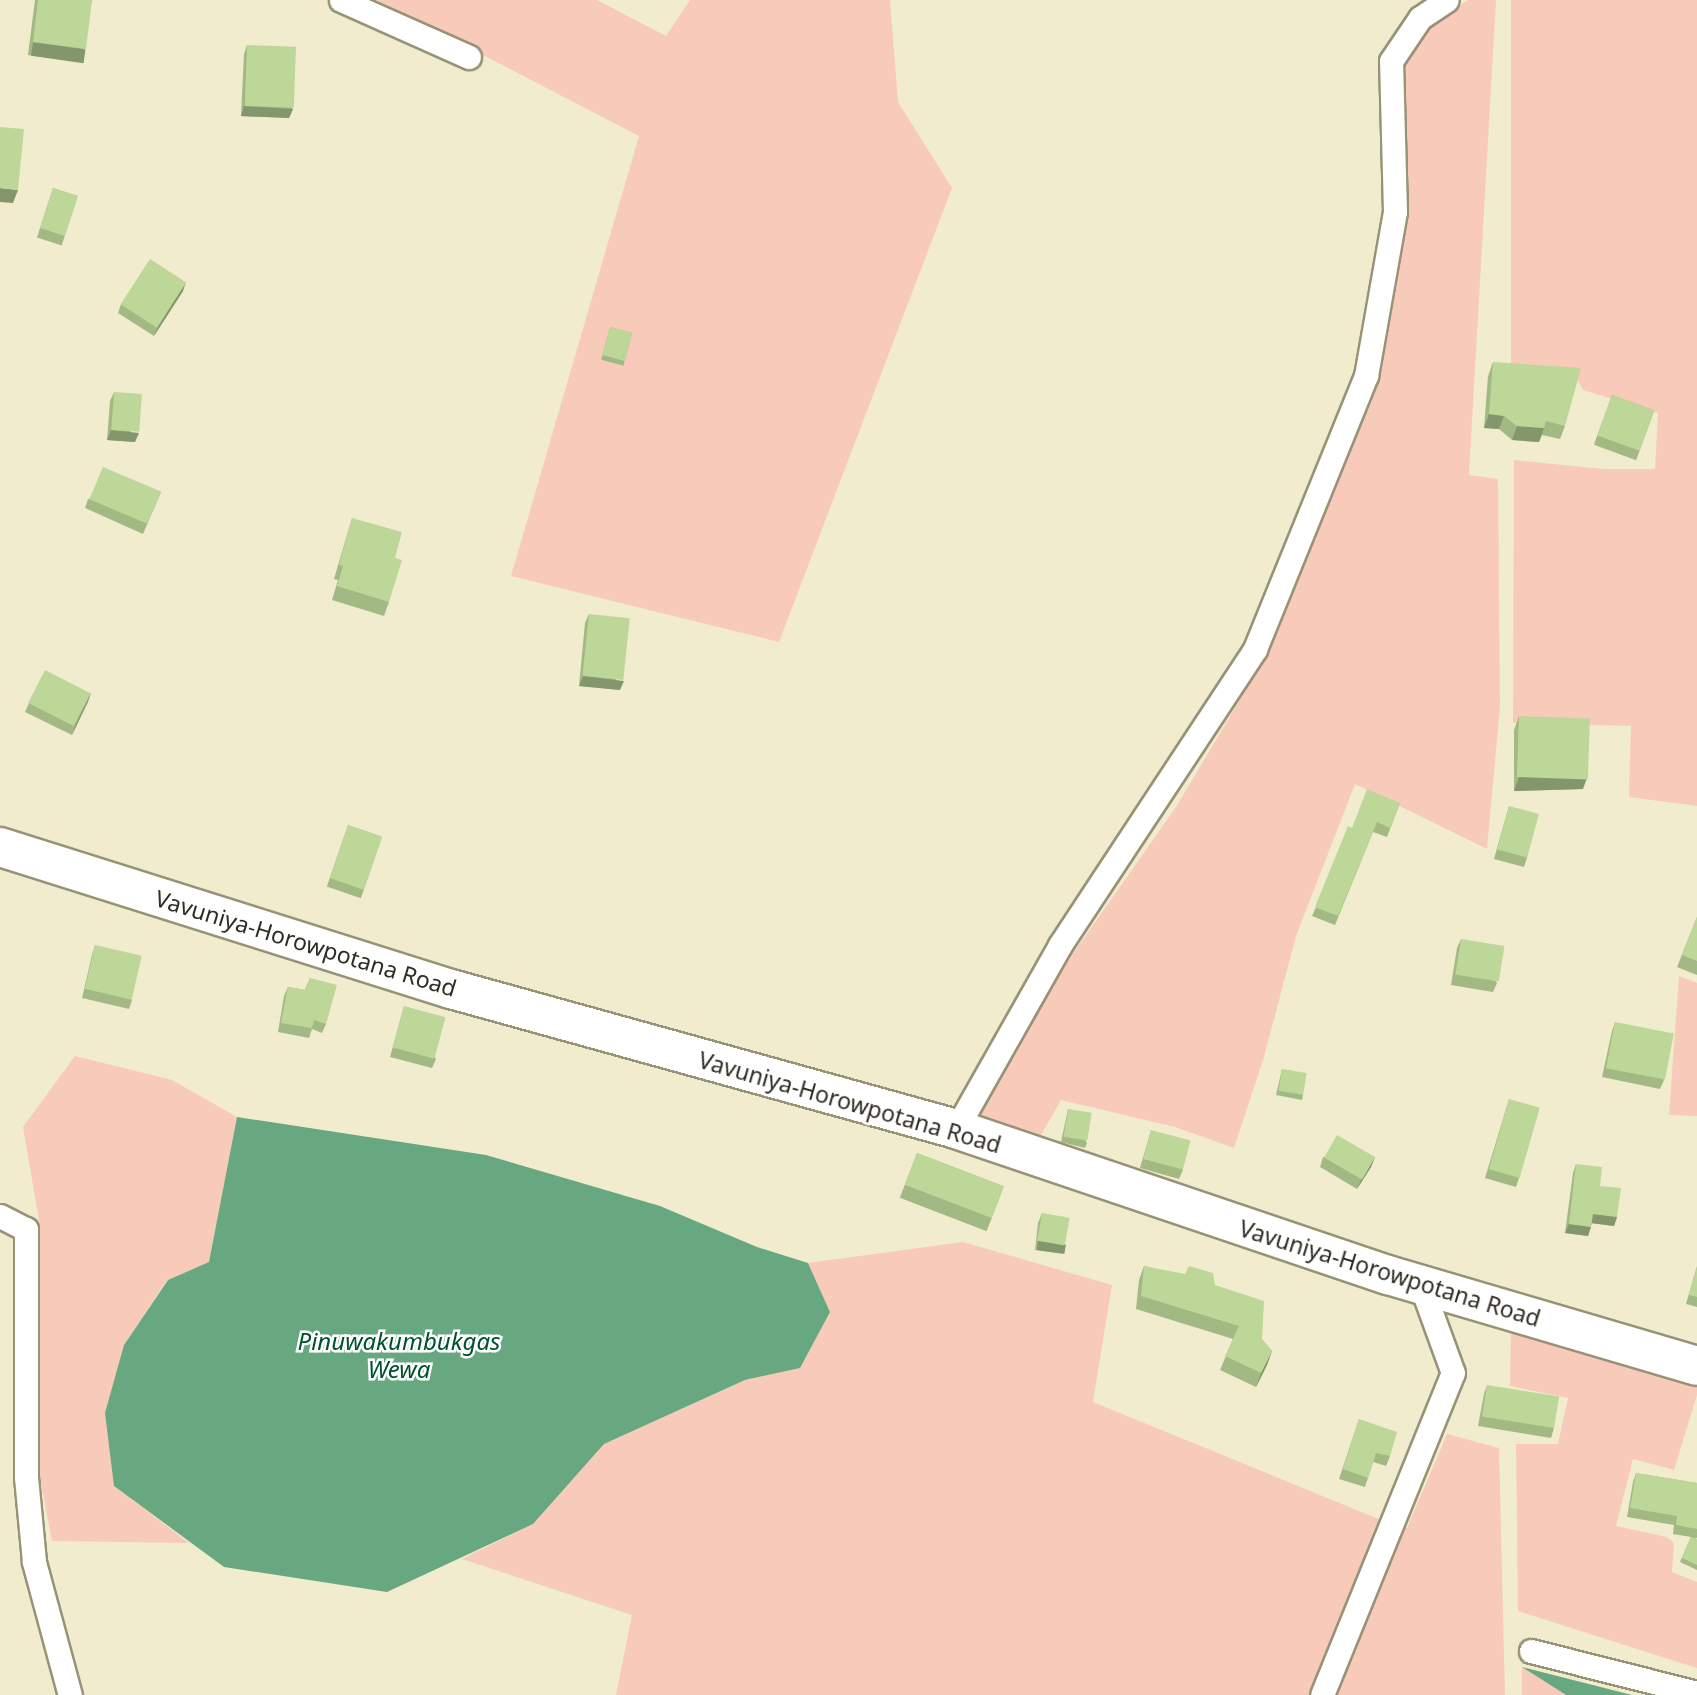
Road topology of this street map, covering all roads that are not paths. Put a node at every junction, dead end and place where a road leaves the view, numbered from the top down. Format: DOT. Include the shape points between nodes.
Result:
graph roads {
  1 [pos="341,0"];
  2 [pos="1447,0"];
  3 [pos="469,57"];
  4 [pos="0,848"];
  5 [pos="956,1129"];
  6 [pos="0,1216"];
  7 [pos="1421,1285"];
  8 [pos="1697,1366"];
  9 [pos="1531,1651"];
  10 [pos="1697,1693"];
  11 [pos="70,1695"];
  12 [pos="1322,1695"];
  1 -- 3 [label="street"];
  2 -- 5 [label="street" via="1420,18 1391,61 1395,212 1366,376 1255,649 1060,945"];
  4 -- 5 [label="highway, Vavuniya-Horowpotana Road" via="451,989"];
  5 -- 7 [label="highway, Vavuniya-Horowpotana Road"];
  6 -- 11 [label="street" via="26,1228 26,1477 34,1562"];
  7 -- 8 [label="highway, Vavuniya-Horowpotana Road"];
  7 -- 12 [label="street" via="1453,1373"];
  9 -- 10 [label="street"];
}
